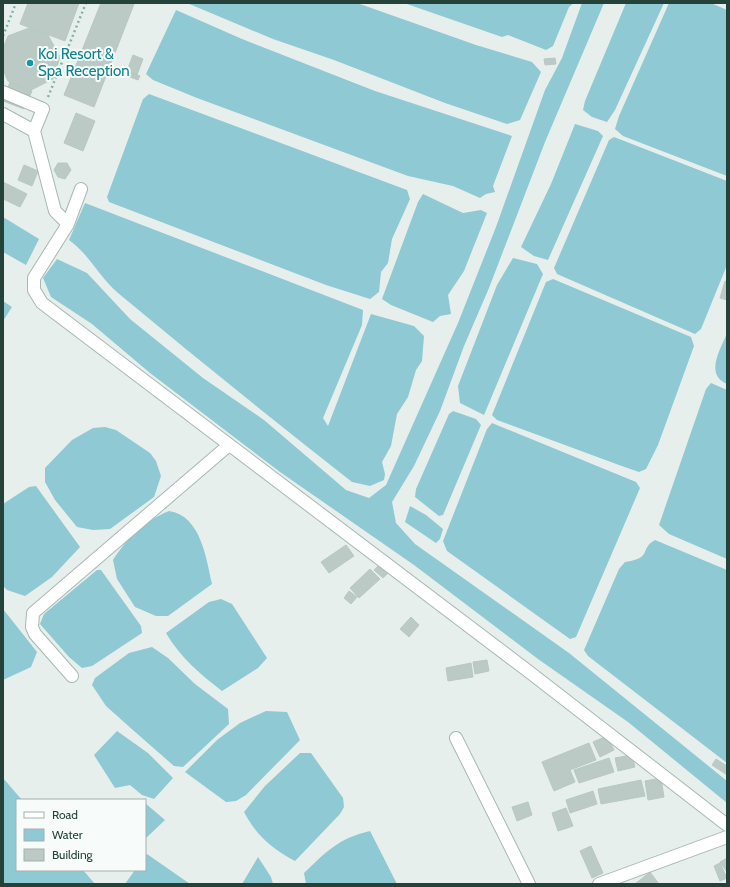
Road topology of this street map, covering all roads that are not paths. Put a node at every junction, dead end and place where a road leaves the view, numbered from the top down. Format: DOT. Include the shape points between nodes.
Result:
graph roads {
  1 [pos="3,92"];
  2 [pos="3,114"];
  3 [pos="34,130"];
  4 [pos="81,188"];
  5 [pos="68,224"];
  6 [pos="229,445"];
  7 [pos="72,676"];
  8 [pos="456,738"];
  9 [pos="727,825"];
  10 [pos="727,837"];
  11 [pos="529,884"];
  12 [pos="599,884"];
  1 -- 3 [label="street" via="43,109"];
  2 -- 3 [label="street"];
  3 -- 5 [label="street" via="55,211"];
  4 -- 5 [label="street"];
  5 -- 6 [label="street" via="34,278 34,290 42,303"];
  6 -- 7 [label="street" via="33,613 32,627 35,634"];
  6 -- 9 [label="street" via="528,670"];
  8 -- 11 [label="street"];
  10 -- 12 [label="street"];
}
